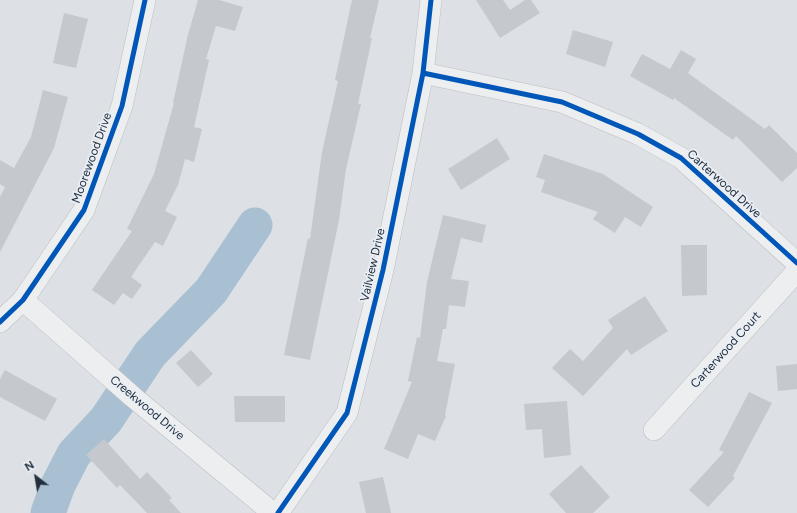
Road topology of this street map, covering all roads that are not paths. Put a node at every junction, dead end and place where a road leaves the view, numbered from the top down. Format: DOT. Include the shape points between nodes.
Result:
graph roads {
  1 [pos="145,0"];
  2 [pos="431,0"];
  3 [pos="423,73"];
  4 [pos="797,263"];
  5 [pos="797,271"];
  6 [pos="23,300"];
  7 [pos="0,322"];
  8 [pos="654,430"];
  9 [pos="273,513"];
  10 [pos="278,513"];
  1 -- 6 [label="street, Moorewood Drive" via="122,106 84,210"];
  2 -- 3 [label="street, Vailview Drive"];
  3 -- 4 [label="street, Carterwood Drive" via="562,102 638,134 682,158"];
  3 -- 10 [label="street, Vailview Drive" via="383,270 347,413"];
  5 -- 8 [label="street, Carterwood Court"];
  6 -- 7 [label="street, Moorewood Drive"];
  6 -- 9 [label="street, Creekwood Drive" via="114,381"];
}
